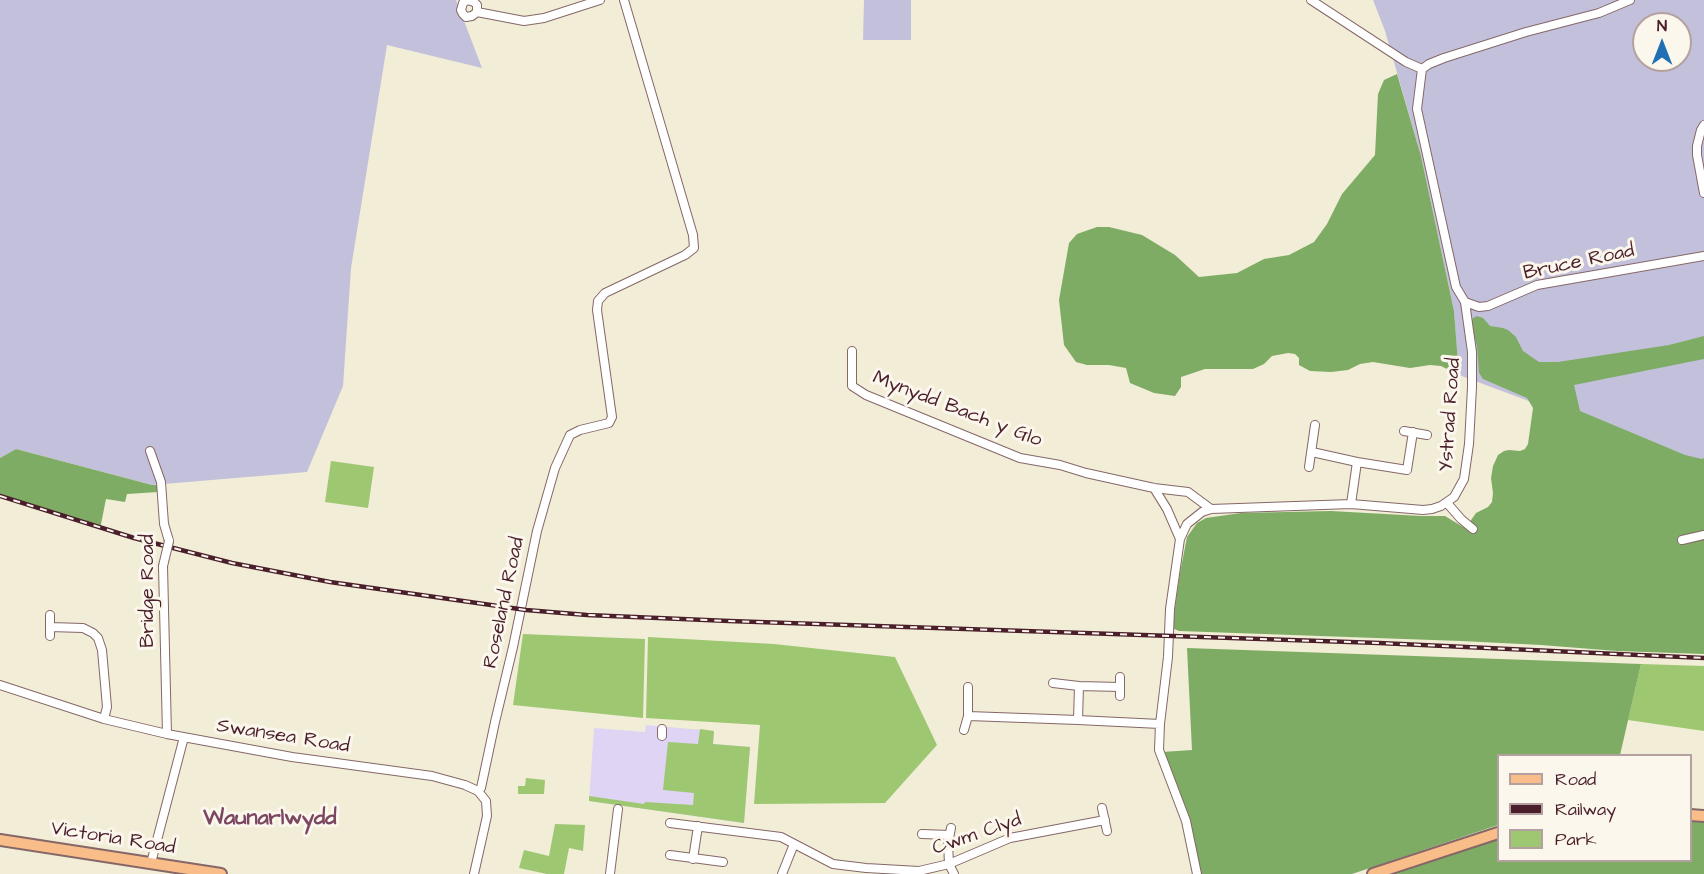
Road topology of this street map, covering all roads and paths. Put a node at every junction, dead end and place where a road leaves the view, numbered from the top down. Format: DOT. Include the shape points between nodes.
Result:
graph roads {
  1 [pos="600,0"];
  2 [pos="624,0"];
  3 [pos="1311,0"];
  4 [pos="1630,0"];
  5 [pos="477,12"];
  6 [pos="1422,69"];
  7 [pos="1704,125"];
  8 [pos="1704,193"];
  9 [pos="1704,255"];
  10 [pos="1465,302"];
  11 [pos="852,351"];
  12 [pos="1315,425"];
  13 [pos="1404,431"];
  14 [pos="1413,432"];
  15 [pos="1426,435"];
  16 [pos="150,451"];
  17 [pos="1312,452"];
  18 [pos="1357,462"];
  19 [pos="1309,467"];
  20 [pos="1154,488"];
  21 [pos="1447,502"];
  22 [pos="1351,504"];
  23 [pos="1211,509"];
  24 [pos="1473,529"];
  25 [pos="1704,535"];
  26 [pos="1180,539"];
  27 [pos="1682,540"];
  28 [pos="50,615"];
  29 [pos="50,627"];
  30 [pos="50,636"];
  31 [pos="1120,676"];
  32 [pos="1053,683"];
  33 [pos="0,685"];
  34 [pos="1079,686"];
  35 [pos="969,687"];
  36 [pos="968,716"];
  37 [pos="104,718"];
  38 [pos="1078,720"];
  39 [pos="1160,724"];
  40 [pos="964,730"];
  41 [pos="167,734"];
  42 [pos="184,737"];
  43 [pos="478,791"];
  44 [pos="1102,808"];
  45 [pos="618,809"];
  46 [pos="1105,820"];
  47 [pos="670,823"];
  48 [pos="698,826"];
  49 [pos="1107,831"];
  50 [pos="1497,833"];
  51 [pos="922,834"];
  52 [pos="0,840"];
  53 [pos="794,844"];
  54 [pos="670,855"];
  55 [pos="693,859"];
  56 [pos="723,862"];
  57 [pos="151,863"];
  58 [pos="949,864"];
  59 [pos="896,872"];
  60 [pos="220,874"];
  61 [pos="474,874"];
  62 [pos="610,874"];
  63 [pos="783,874"];
  64 [pos="954,874"];
  65 [pos="1197,874"];
  66 [pos="1373,874"];
  1 -- 5 [label="street" via="534,20"];
  2 -- 43 [label="street, Roseland Road" via="694,248 605,293 598,301 612,417 609,423 570,435 555,468"];
  3 -- 6 [label="street"];
  4 -- 6 [label="street" via="1599,13 1444,58"];
  6 -- 10 [label="street, Ystrad Road" via="1417,109 1456,287"];
  7 -- 8 [label="street" via="1697,146"];
  9 -- 10 [label="street, Bruce Road" via="1537,285 1488,306"];
  10 -- 21 [label="street, Ystrad Road" via="1473,366 1469,444 1464,479"];
  11 -- 20 [label="street, Mynydd Bach y Glo" via="852,386 866,396 1020,458"];
  12 -- 17 [label="street"];
  13 -- 14 [label="street"];
  14 -- 15 [label="street"];
  14 -- 18 [label="street" via="1411,471"];
  16 -- 41 [label="street, Bridge Road, bridge" via="161,483 169,541 164,566"];
  17 -- 18 [label="street"];
  17 -- 19 [label="street"];
  18 -- 22 [label="street"];
  20 -- 23 [label="street, Mynydd Bach y Glo" via="1188,492"];
  20 -- 26 [label="street"];
  21 -- 22 [label="street" via="1422,510"];
  21 -- 24 [label="street"];
  22 -- 23 [label="street"];
  23 -- 26 [label="street" via="1193,518"];
  25 -- 27 [label="street"];
  26 -- 39 [label="street"];
  28 -- 29 [label="street"];
  29 -- 30 [label="street"];
  29 -- 37 [label="street" via="83,628 98,638 104,673"];
  31 -- 34 [label="street" via="1120,691"];
  32 -- 34 [label="street"];
  33 -- 37 [label="street, Swansea Road"];
  34 -- 38 [label="street"];
  35 -- 36 [label="street"];
  36 -- 38 [label="street"];
  36 -- 40 [label="street"];
  37 -- 41 [label="street, Swansea Road"];
  38 -- 39 [label="street"];
  39 -- 65 [label="street" via="1158,750 1186,821"];
  41 -- 42 [label="street, Swansea Road"];
  42 -- 43 [label="street, Swansea Road" via="432,776"];
  42 -- 57 [label="street"];
  43 -- 61 [label="street" via="486,801 487,816"];
  44 -- 46 [label="street"];
  45 -- 62 [label="street" via="613,818"];
  46 -- 49 [label="street"];
  46 -- 58 [label="street, Cwm Clyd" via="1010,838"];
  47 -- 48 [label="street, Cwm Clyd"];
  48 -- 53 [label="street, Cwm Clyd" via="781,837"];
  48 -- 55 [label="street"];
  50 -- 66 [label="main road"];
  51 -- 58 [label="street" via="950,832"];
  52 -- 57 [label="main road, Victoria Road"];
  53 -- 59 [label="street, Cwm Clyd" via="833,864"];
  53 -- 63 [label="street"];
  54 -- 55 [label="street"];
  55 -- 56 [label="street"];
  57 -- 60 [label="main road, Victoria Road"];
  58 -- 59 [label="street, Cwm Clyd"];
  58 -- 64 [label="street"];
}
